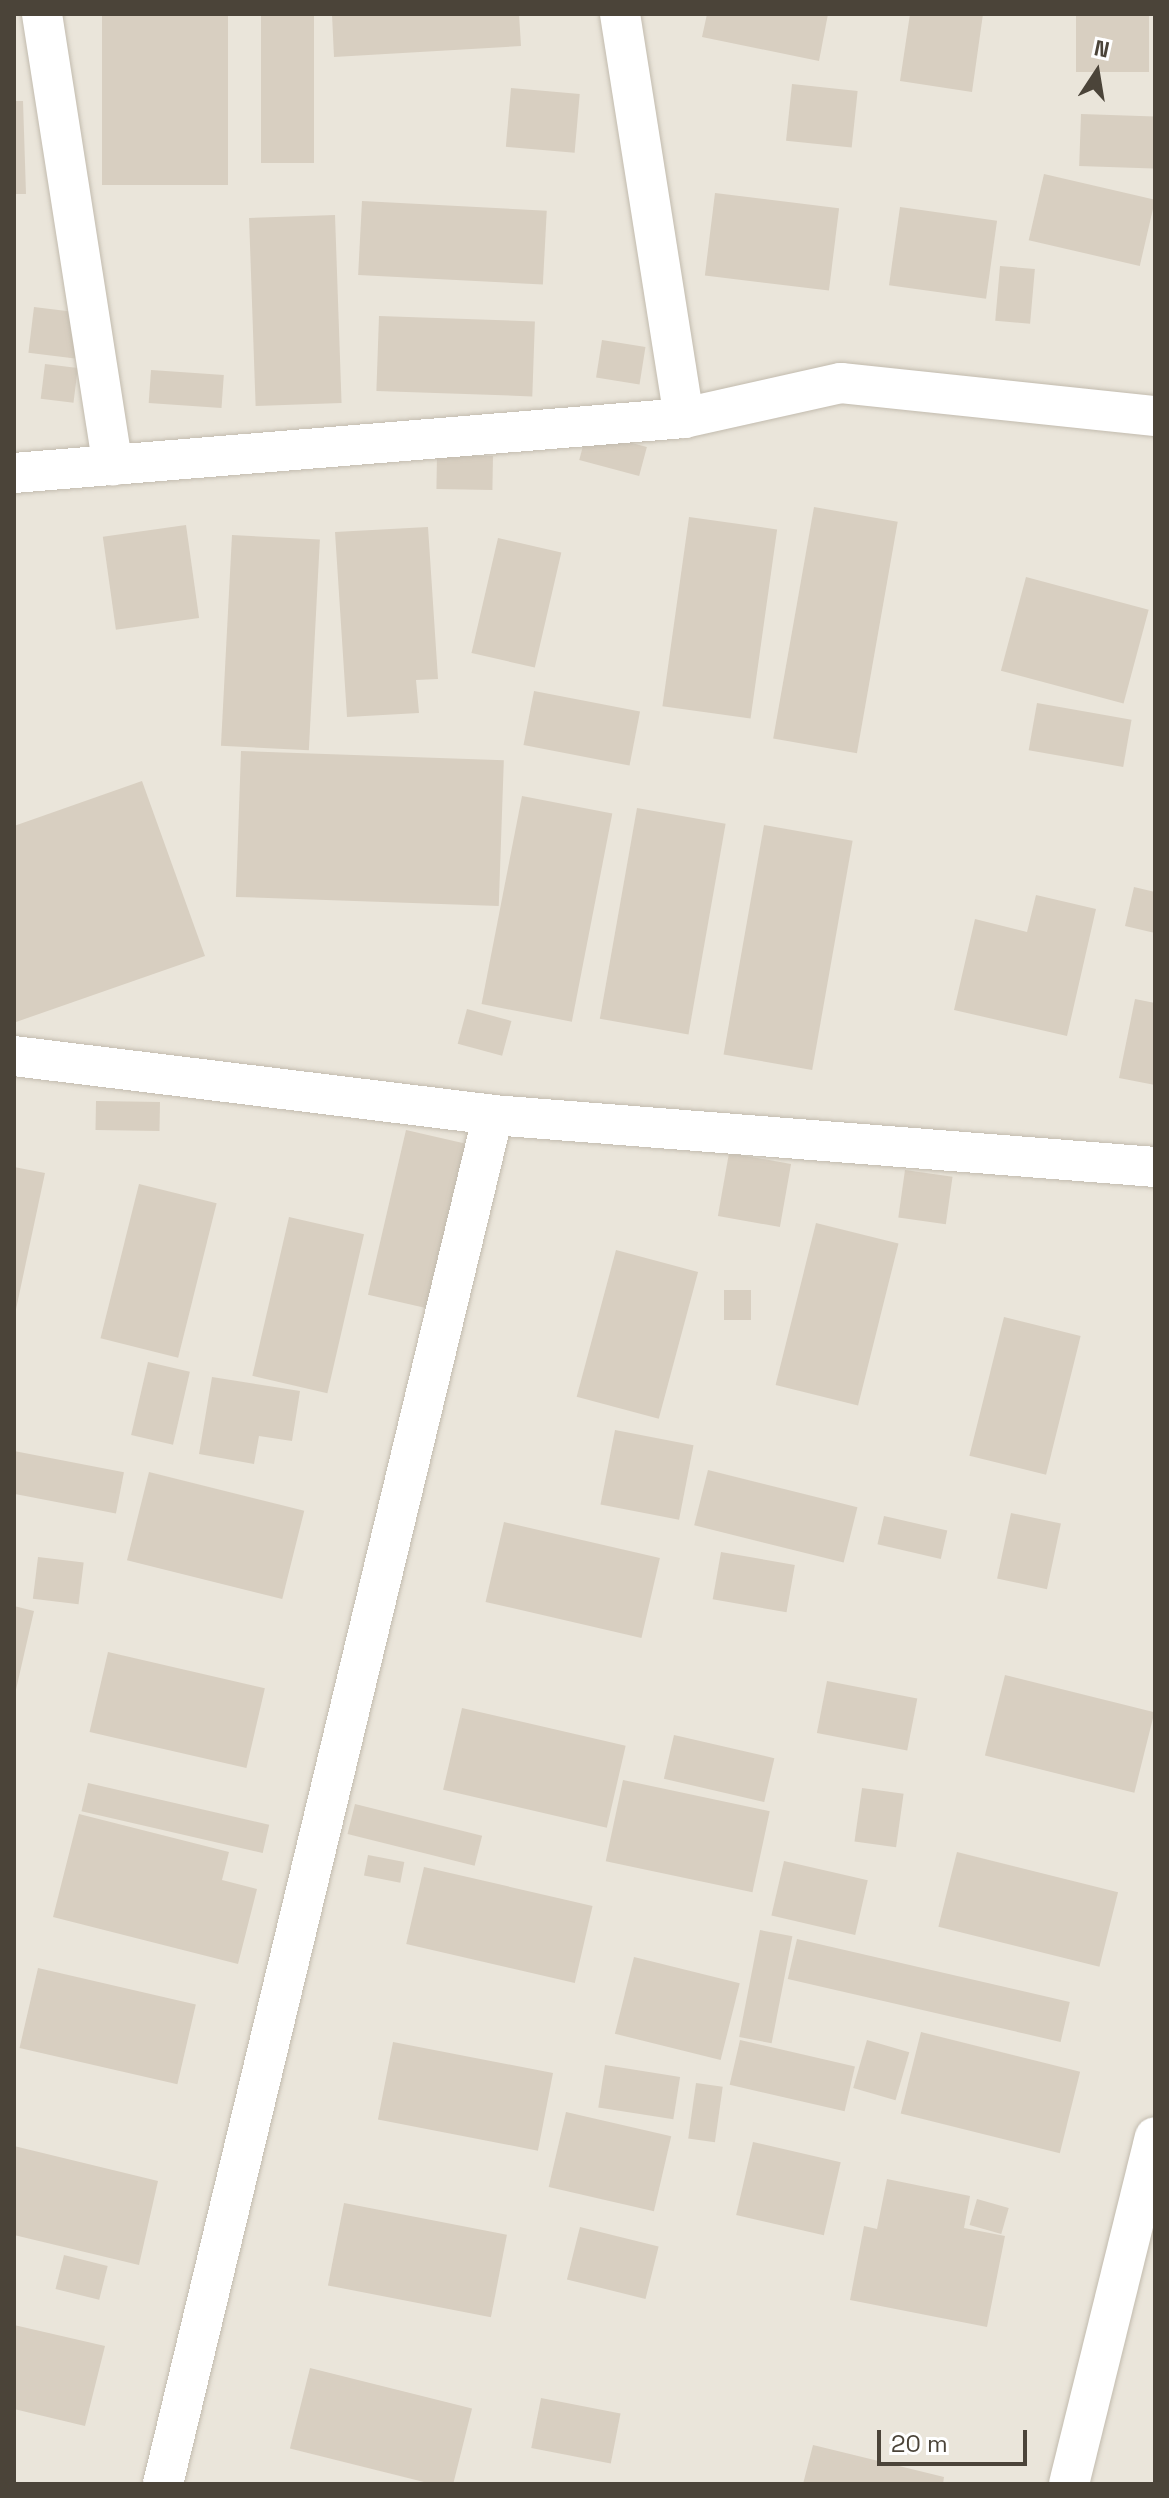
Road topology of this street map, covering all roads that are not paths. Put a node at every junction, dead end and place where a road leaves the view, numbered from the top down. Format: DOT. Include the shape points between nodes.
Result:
graph roads {
  1 [pos="42,14"];
  2 [pos="620,14"];
  3 [pos="1155,416"];
  4 [pos="684,418"];
  5 [pos="113,465"];
  6 [pos="14,473"];
  7 [pos="14,1056"];
  8 [pos="493,1115"];
  9 [pos="1155,1167"];
  10 [pos="1155,2137"];
  11 [pos="163,2484"];
  12 [pos="1069,2484"];
  1 -- 5 [label="street"];
  2 -- 4 [label="street"];
  3 -- 4 [label="street" via="841,383"];
  4 -- 5 [label="street"];
  5 -- 6 [label="street"];
  7 -- 8 [label="street"];
  8 -- 9 [label="street"];
  8 -- 11 [label="street"];
  10 -- 12 [label="street"];
}
